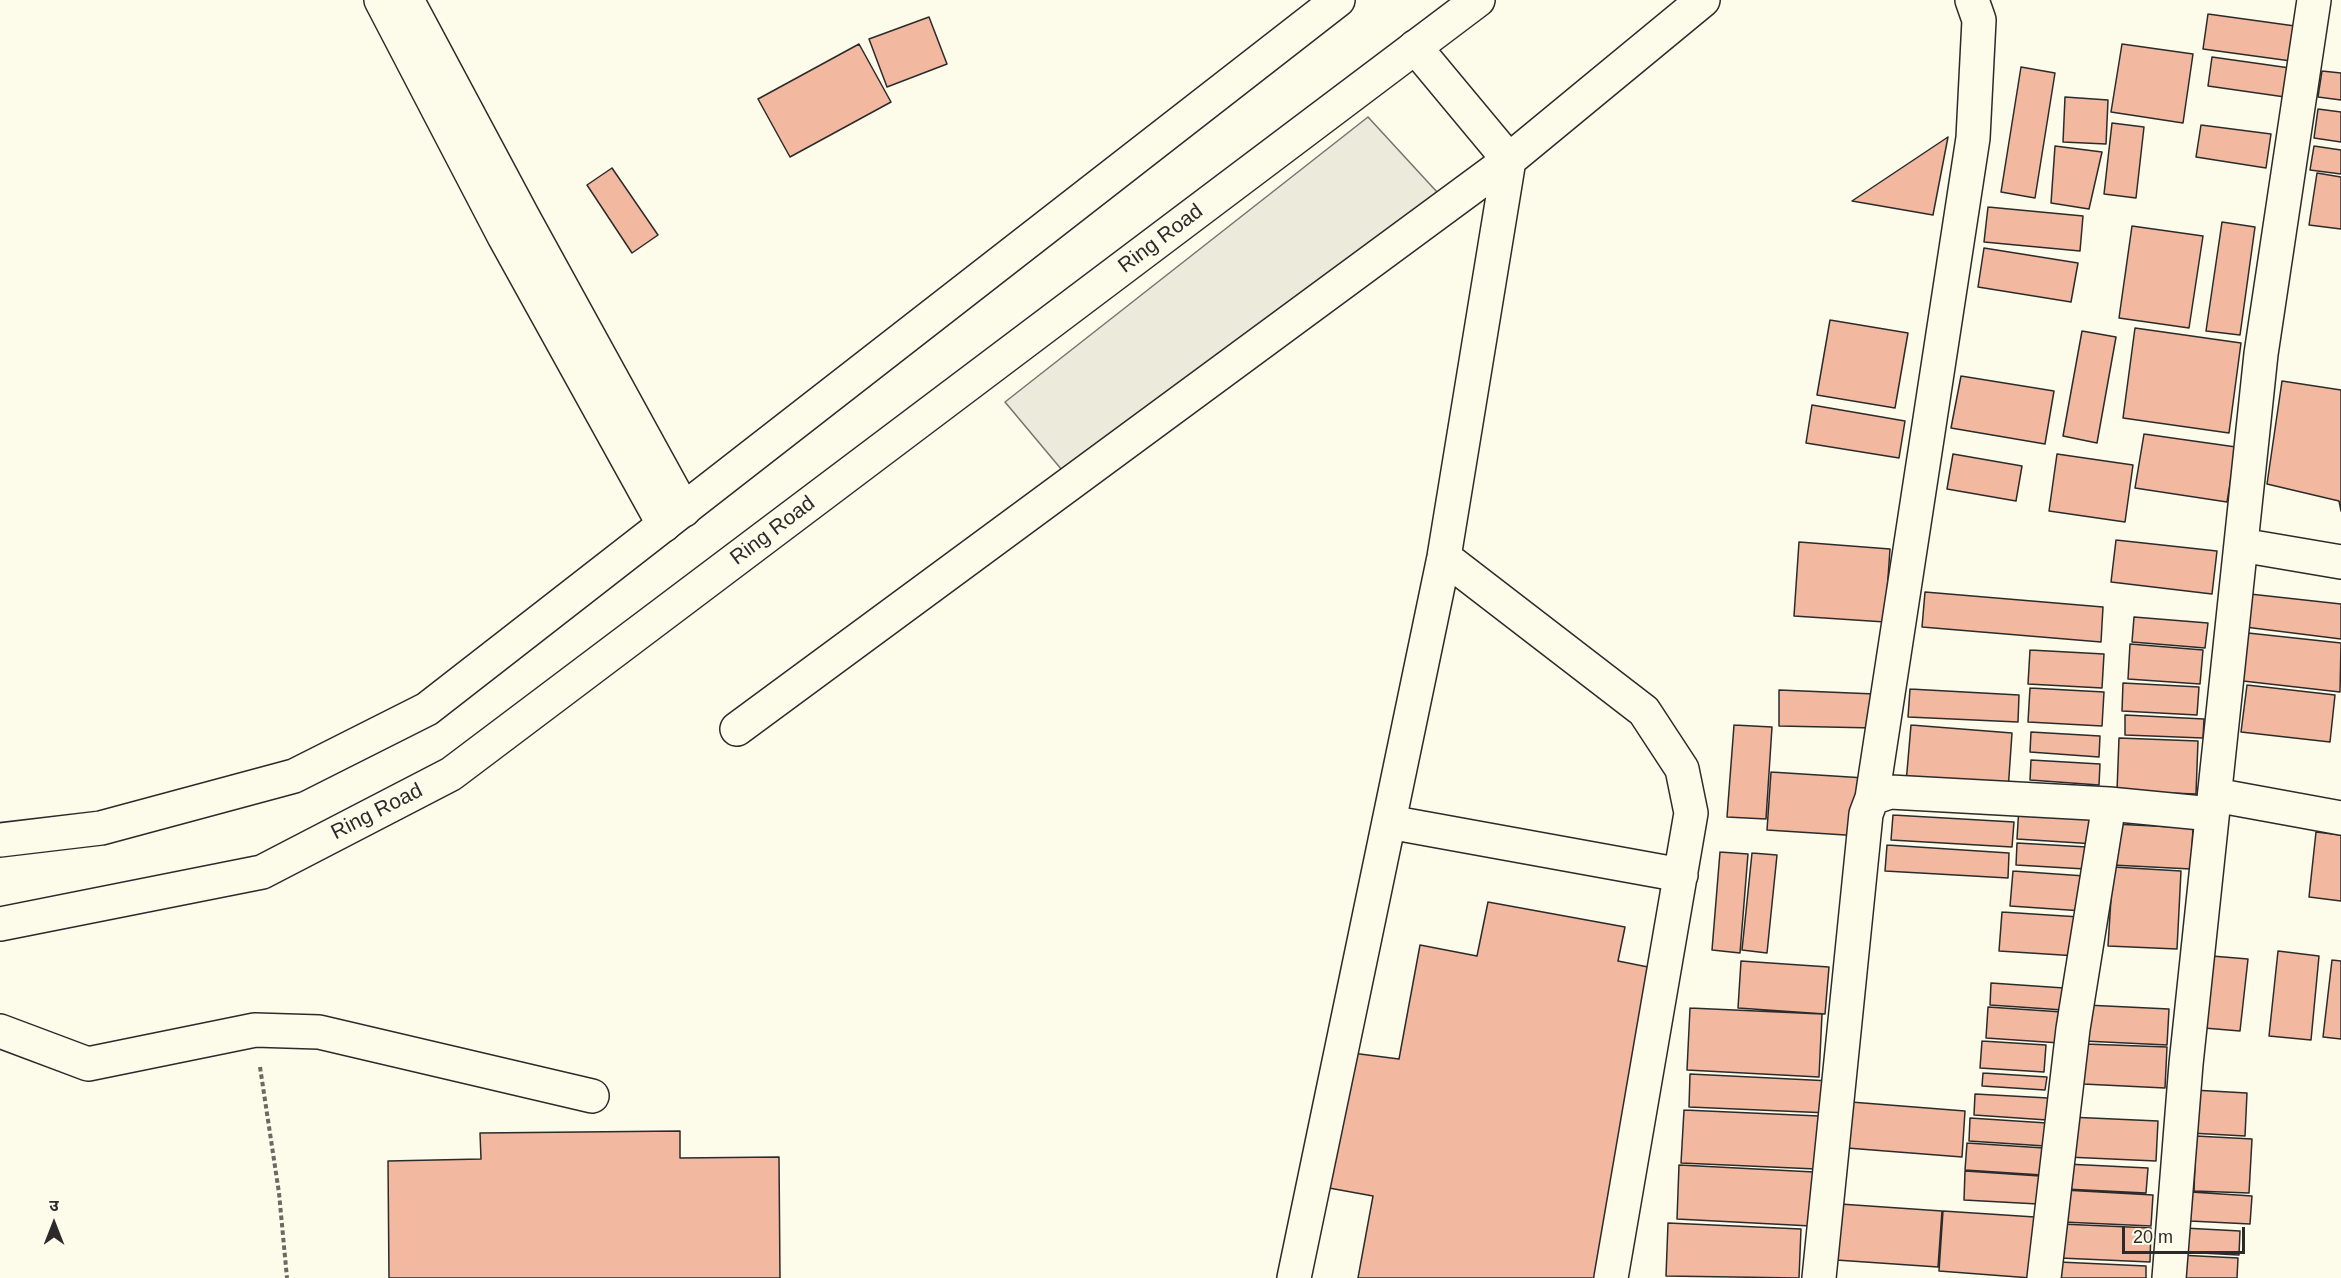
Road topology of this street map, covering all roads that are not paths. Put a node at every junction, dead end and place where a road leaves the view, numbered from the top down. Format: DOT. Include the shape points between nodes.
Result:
graph roads {
  1 [pos="381,0"];
  2 [pos="407,0"];
  3 [pos="1338,0"];
  4 [pos="1478,0"];
  5 [pos="1702,0"];
  6 [pos="1972,0"];
  7 [pos="2314,0"];
  8 [pos="1415,47"];
  9 [pos="1509,160"];
  10 [pos="674,518"];
  11 [pos="2241,544"];
  12 [pos="1444,557"];
  13 [pos="2341,562"];
  14 [pos="737,729"];
  15 [pos="1872,798"];
  16 [pos="2109,804"];
  17 [pos="2214,804"];
  18 [pos="2341,818"];
  19 [pos="1389,822"];
  20 [pos="0,840"];
  21 [pos="1680,875"];
  22 [pos="0,924"];
  23 [pos="0,1031"];
  24 [pos="592,1096"];
  25 [pos="1294,1278"];
  26 [pos="1611,1278"];
  27 [pos="1819,1278"];
  28 [pos="2044,1278"];
  29 [pos="2169,1278"];
  1 -- 10 [label="main road" via="509,246"];
  2 -- 10 [label="main road" via="523,217"];
  3 -- 10 [label="main road"];
  4 -- 8 [label="main road, Ring Road"];
  5 -- 9 [label="main road"];
  6 -- 15 [label="main road" via="1979,20 1973,138"];
  7 -- 11 [label="main road" via="2261,354"];
  8 -- 9 [label="main road"];
  8 -- 22 [label="main road, Ring Road" via="451,774 262,872"];
  9 -- 12 [label="main road"];
  9 -- 14 [label="main road"];
  10 -- 20 [label="main road" via="427,709 294,776 101,828"];
  11 -- 13 [label="main road"];
  11 -- 17 [label="main road"];
  12 -- 19 [label="main road"];
  12 -- 21 [label="main road" via="1644,711 1682,769 1691,813"];
  15 -- 16 [label="main road" via="1890,792"];
  15 -- 27 [label="main road" via="1866,814"];
  16 -- 17 [label="main road"];
  16 -- 28 [label="main road" via="2073,1029"];
  17 -- 18 [label="main road"];
  17 -- 29 [label="main road" via="2186,1064"];
  19 -- 21 [label="main road"];
  19 -- 25 [label="main road"];
  21 -- 26 [label="main road"];
  23 -- 24 [label="main road" via="88,1064 255,1030 319,1032"];
}
